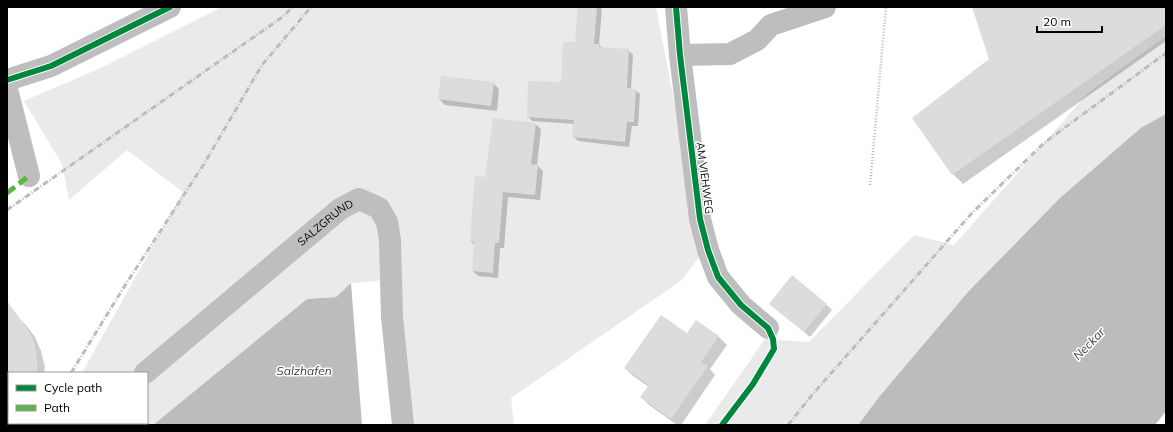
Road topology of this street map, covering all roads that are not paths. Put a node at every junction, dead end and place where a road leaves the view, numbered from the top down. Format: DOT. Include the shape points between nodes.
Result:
graph roads {
  1 [pos="170,7"];
  2 [pos="676,7"];
  3 [pos="825,7"];
  4 [pos="680,55"];
  5 [pos="7,80"];
  6 [pos="7,89"];
  7 [pos="29,176"];
  8 [pos="768,328"];
  9 [pos="146,372"];
  10 [pos="403,425"];
  1 -- 5 [label="street" via="51,66"];
  2 -- 4 [label="street, AM VIEHWEG"];
  3 -- 4 [label="street" via="771,25 757,40 730,54"];
  4 -- 8 [label="street, AM VIEHWEG" via="700,219 708,250 718,277 740,305"];
  6 -- 7 [label="street"];
  9 -- 10 [label="street, SALZGRUND" via="340,209 359,199 379,208 387,222 390,240 392,317"];
}
